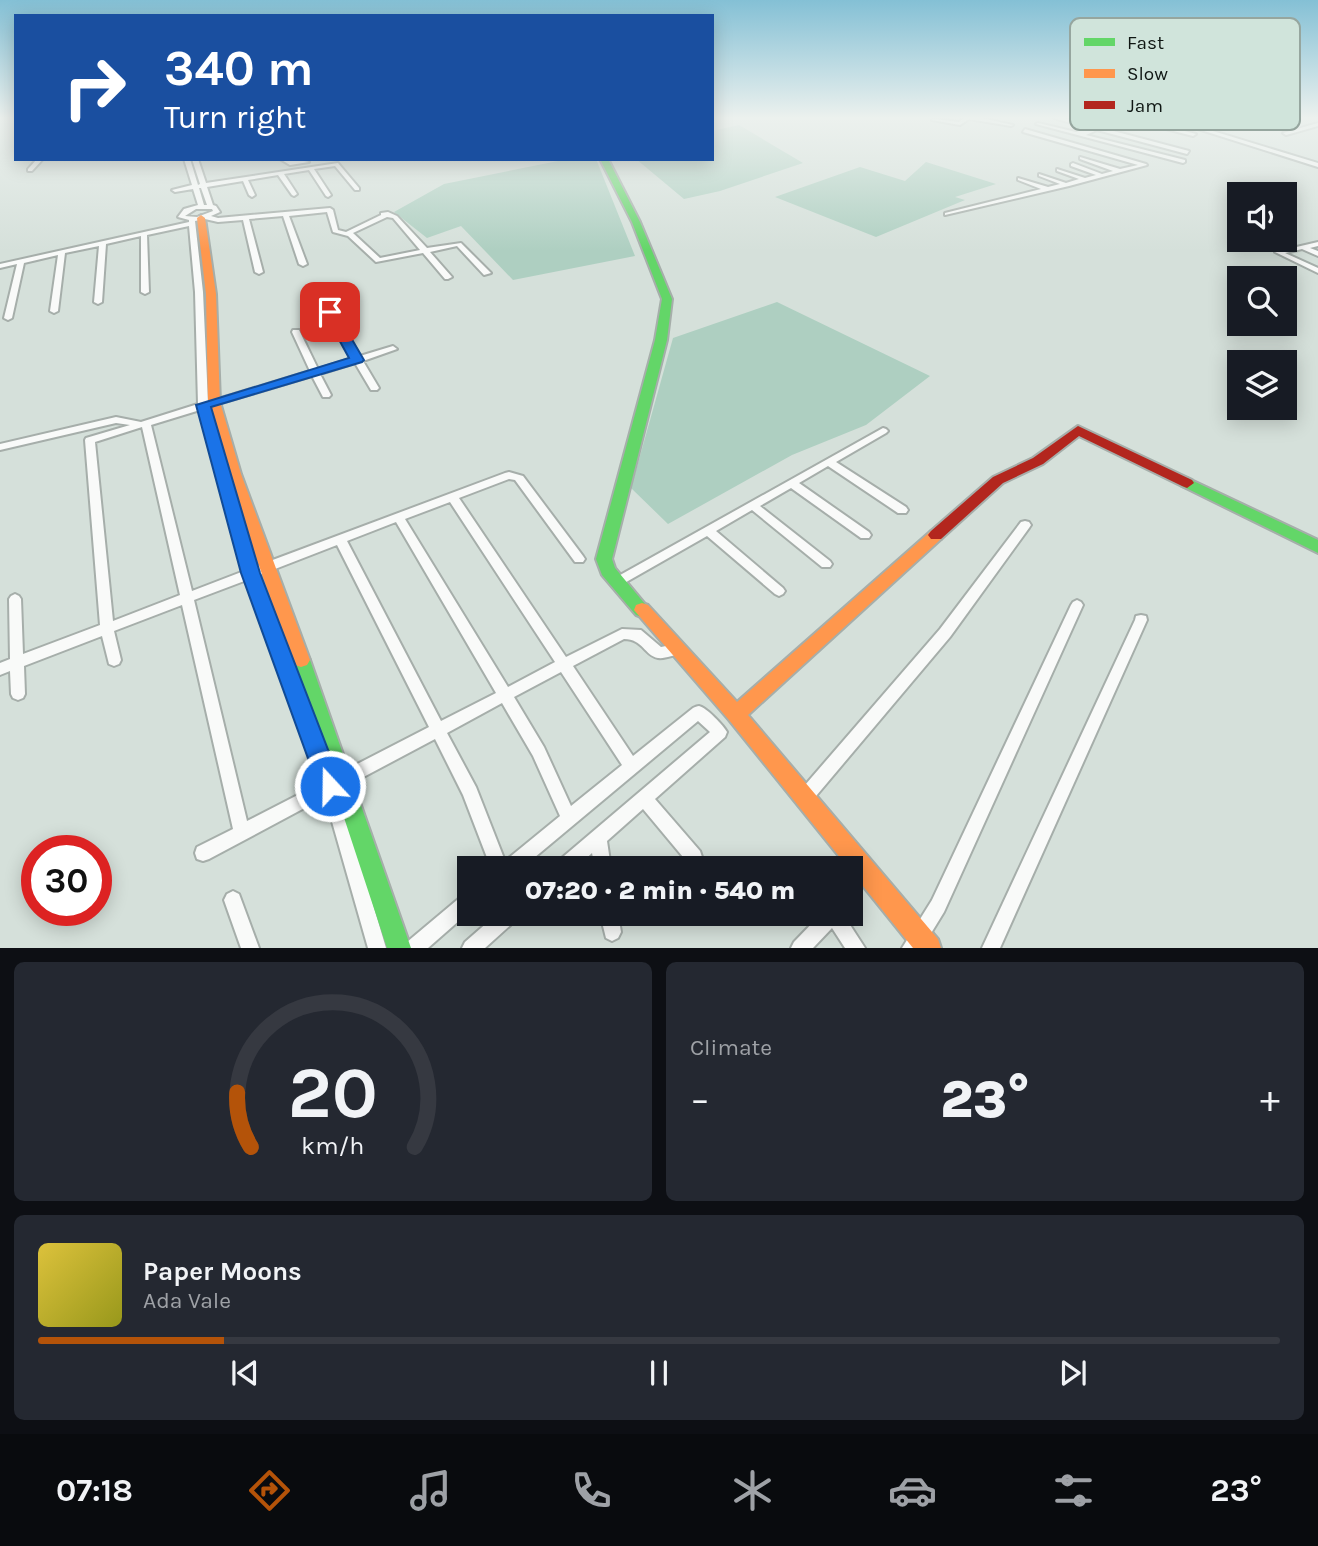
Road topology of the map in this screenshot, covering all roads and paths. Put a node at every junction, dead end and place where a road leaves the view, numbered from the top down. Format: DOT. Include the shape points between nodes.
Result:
graph roads {
  1 [pos="37,162"];
  2 [pos="188,162"];
  3 [pos="196,162"];
  4 [pos="606,162"];
  5 [pos="1094,162"];
  6 [pos="1137,162"];
  7 [pos="1073,165"];
  8 [pos="310,168"];
  9 [pos="30,170"];
  10 [pos="1059,170"];
  11 [pos="1120,171"];
  12 [pos="280,173"];
  13 [pos="1041,175"];
  14 [pos="1101,176"];
  15 [pos="245,179"];
  16 [pos="1020,179"];
  17 [pos="1087,180"];
  18 [pos="1067,184"];
  19 [pos="205,185"];
  20 [pos="196,187"];
  21 [pos="1047,189"];
  22 [pos="175,190"];
  23 [pos="357,190"];
  24 [pos="294,194"];
  25 [pos="252,195"];
  26 [pos="328,195"];
  27 [pos="285,214"];
  28 [pos="387,214"];
  29 [pos="947,214"];
  30 [pos="201,215"];
  31 [pos="246,218"];
  32 [pos="340,233"];
  33 [pos="144,234"];
  34 [pos="350,234"];
  35 [pos="103,244"];
  36 [pos="1318,244"];
  37 [pos="1302,247"];
  38 [pos="425,250"];
  39 [pos="62,253"];
  40 [pos="1318,254"];
  41 [pos="21,262"];
  42 [pos="303,264"];
  43 [pos="0,266"];
  44 [pos="1318,271"];
  45 [pos="259,272"];
  46 [pos="487,273"];
  47 [pos="448,277"];
  48 [pos="317,288"];
  49 [pos="145,292"];
  50 [pos="97,302"];
  51 [pos="54,311"];
  52 [pos="8,318"];
  53 [pos="296,332"];
  54 [pos="393,349"];
  55 [pos="357,360"];
  56 [pos="313,373"];
  57 [pos="374,388"];
  58 [pos="326,395"];
  59 [pos="208,404"];
  60 [pos="143,423"];
  61 [pos="883,431"];
  62 [pos="0,447"];
  63 [pos="829,462"];
  64 [pos="791,483"];
  65 [pos="452,496"];
  66 [pos="752,505"];
  67 [pos="902,510"];
  68 [pos="398,516"];
  69 [pos="1026,525"];
  70 [pos="708,530"];
  71 [pos="865,536"];
  72 [pos="340,539"];
  73 [pos="1318,547"];
  74 [pos="579,559"];
  75 [pos="826,564"];
  76 [pos="267,568"];
  77 [pos="250,573"];
  78 [pos="617,582"];
  79 [pos="779,591"];
  80 [pos="15,598"];
  81 [pos="185,598"];
  82 [pos="1077,605"];
  83 [pos="1140,620"];
  84 [pos="107,628"];
  85 [pos="676,649"];
  86 [pos="114,660"];
  87 [pos="17,663"];
  88 [pos="565,665"];
  89 [pos="0,669"];
  90 [pos="18,694"];
  91 [pos="504,697"];
  92 [pos="736,714"];
  93 [pos="436,732"];
  94 [pos="632,767"];
  95 [pos="337,783"];
  96 [pos="805,797"];
  97 [pos="644,798"];
  98 [pos="569,819"];
  99 [pos="242,832"];
  100 [pos="598,837"];
  101 [pos="203,853"];
  102 [pos="494,856"];
  103 [pos="524,856"];
  104 [pos="577,856"];
  105 [pos="601,856"];
  106 [pos="694,856"];
  107 [pos="233,901"];
  108 [pos="457,911"];
  109 [pos="496,926"];
  110 [pos="611,926"];
  111 [pos="821,926"];
  112 [pos="841,926"];
  113 [pos="612,932"];
  114 [pos="920,944"];
  115 [pos="250,947"];
  116 [pos="377,947"];
  117 [pos="399,947"];
  118 [pos="413,947"];
  119 [pos="471,947"];
  120 [pos="800,947"];
  121 [pos="856,947"];
  122 [pos="991,947"];
  1 -- 9 [label="street"];
  2 -- 20 [label="street"];
  3 -- 19 [label="street"];
  4 -- 78 [label="street" via="667,299 661,340 606,547 604,563"];
  5 -- 11 [label="street"];
  6 -- 11 [label="street" via="1143,164"];
  7 -- 14 [label="street"];
  8 -- 12 [label="street"];
  8 -- 23 [label="street" via="338,164"];
  8 -- 26 [label="street"];
  10 -- 17 [label="street"];
  11 -- 14 [label="street"];
  12 -- 15 [label="street"];
  12 -- 24 [label="street"];
  13 -- 18 [label="street"];
  14 -- 17 [label="street"];
  15 -- 19 [label="street"];
  15 -- 25 [label="street"];
  16 -- 21 [label="street"];
  17 -- 18 [label="street"];
  18 -- 21 [label="street"];
  19 -- 20 [label="street"];
  19 -- 30 [label="street"];
  20 -- 22 [label="street"];
  20 -- 30 [label="street"];
  21 -- 29 [label="street"];
  27 -- 31 [label="street"];
  27 -- 32 [label="street" via="331,210 335,231"];
  27 -- 42 [label="street"];
  28 -- 32 [label="street" via="373,215"];
  28 -- 34 [label="street"];
  28 -- 38 [label="street"];
  30 -- 31 [label="street" via="215,220"];
  30 -- 33 [label="street"];
  30 -- 59 [label="street" via="211,295"];
  31 -- 45 [label="street"];
  32 -- 34 [label="street"];
  33 -- 35 [label="street"];
  33 -- 49 [label="street"];
  34 -- 38 [label="street" via="376,260"];
  35 -- 39 [label="street"];
  35 -- 50 [label="street"];
  36 -- 37 [label="street"];
  37 -- 40 [label="street"];
  37 -- 44 [label="street" via="1278,253"];
  38 -- 46 [label="street" via="459,244"];
  38 -- 47 [label="street"];
  39 -- 41 [label="street"];
  39 -- 51 [label="street"];
  41 -- 43 [label="street"];
  41 -- 52 [label="street"];
  48 -- 55 [label="street"];
  53 -- 56 [label="street"];
  54 -- 55 [label="street"];
  55 -- 56 [label="street"];
  55 -- 57 [label="street"];
  56 -- 58 [label="street"];
  56 -- 59 [label="street"];
  59 -- 60 [label="street"];
  59 -- 76 [label="street"];
  59 -- 77 [label="street"];
  60 -- 62 [label="street" via="116,420"];
  60 -- 81 [label="street"];
  60 -- 84 [label="street" via="95,436 89,442"];
  61 -- 63 [label="street"];
  63 -- 64 [label="street"];
  63 -- 67 [label="street"];
  64 -- 66 [label="street"];
  64 -- 71 [label="street"];
  65 -- 68 [label="street"];
  65 -- 74 [label="street" via="516,476"];
  65 -- 88 [label="street"];
  66 -- 70 [label="street"];
  66 -- 75 [label="street"];
  68 -- 72 [label="street"];
  68 -- 91 [label="street"];
  69 -- 96 [label="street" via="946,633"];
  70 -- 78 [label="street"];
  70 -- 79 [label="street"];
  72 -- 76 [label="street"];
  72 -- 93 [label="street"];
  73 -- 92 [label="street" via="1077,430 1038,461 998,480"];
  76 -- 77 [label="street"];
  76 -- 95 [label="street"];
  77 -- 81 [label="street"];
  77 -- 95 [label="street"];
  78 -- 85 [label="street"];
  80 -- 87 [label="street"];
  81 -- 84 [label="street"];
  81 -- 99 [label="street"];
  82 -- 114 [label="street"];
  83 -- 122 [label="street"];
  84 -- 86 [label="street"];
  84 -- 87 [label="street"];
  85 -- 88 [label="street" via="659,653 630,632"];
  85 -- 92 [label="street"];
  87 -- 89 [label="street"];
  87 -- 90 [label="street"];
  88 -- 91 [label="street"];
  88 -- 94 [label="street"];
  91 -- 93 [label="street"];
  91 -- 98 [label="street" via="538,752"];
  92 -- 96 [label="street"];
  93 -- 95 [label="street"];
  93 -- 102 [label="street" via="470,792"];
  94 -- 97 [label="street" via="698,712 720,732"];
  94 -- 98 [label="street"];
  95 -- 99 [label="street"];
  95 -- 116 [label="street"];
  95 -- 117 [label="street"];
  96 -- 114 [label="street"];
  97 -- 100 [label="street"];
  97 -- 106 [label="street"];
  98 -- 103 [label="street"];
  99 -- 101 [label="street"];
  100 -- 104 [label="street"];
  100 -- 105 [label="street"];
  107 -- 115 [label="street"];
  108 -- 118 [label="street"];
  109 -- 119 [label="street"];
  110 -- 113 [label="street"];
  111 -- 120 [label="street"];
  112 -- 121 [label="street"];
}
